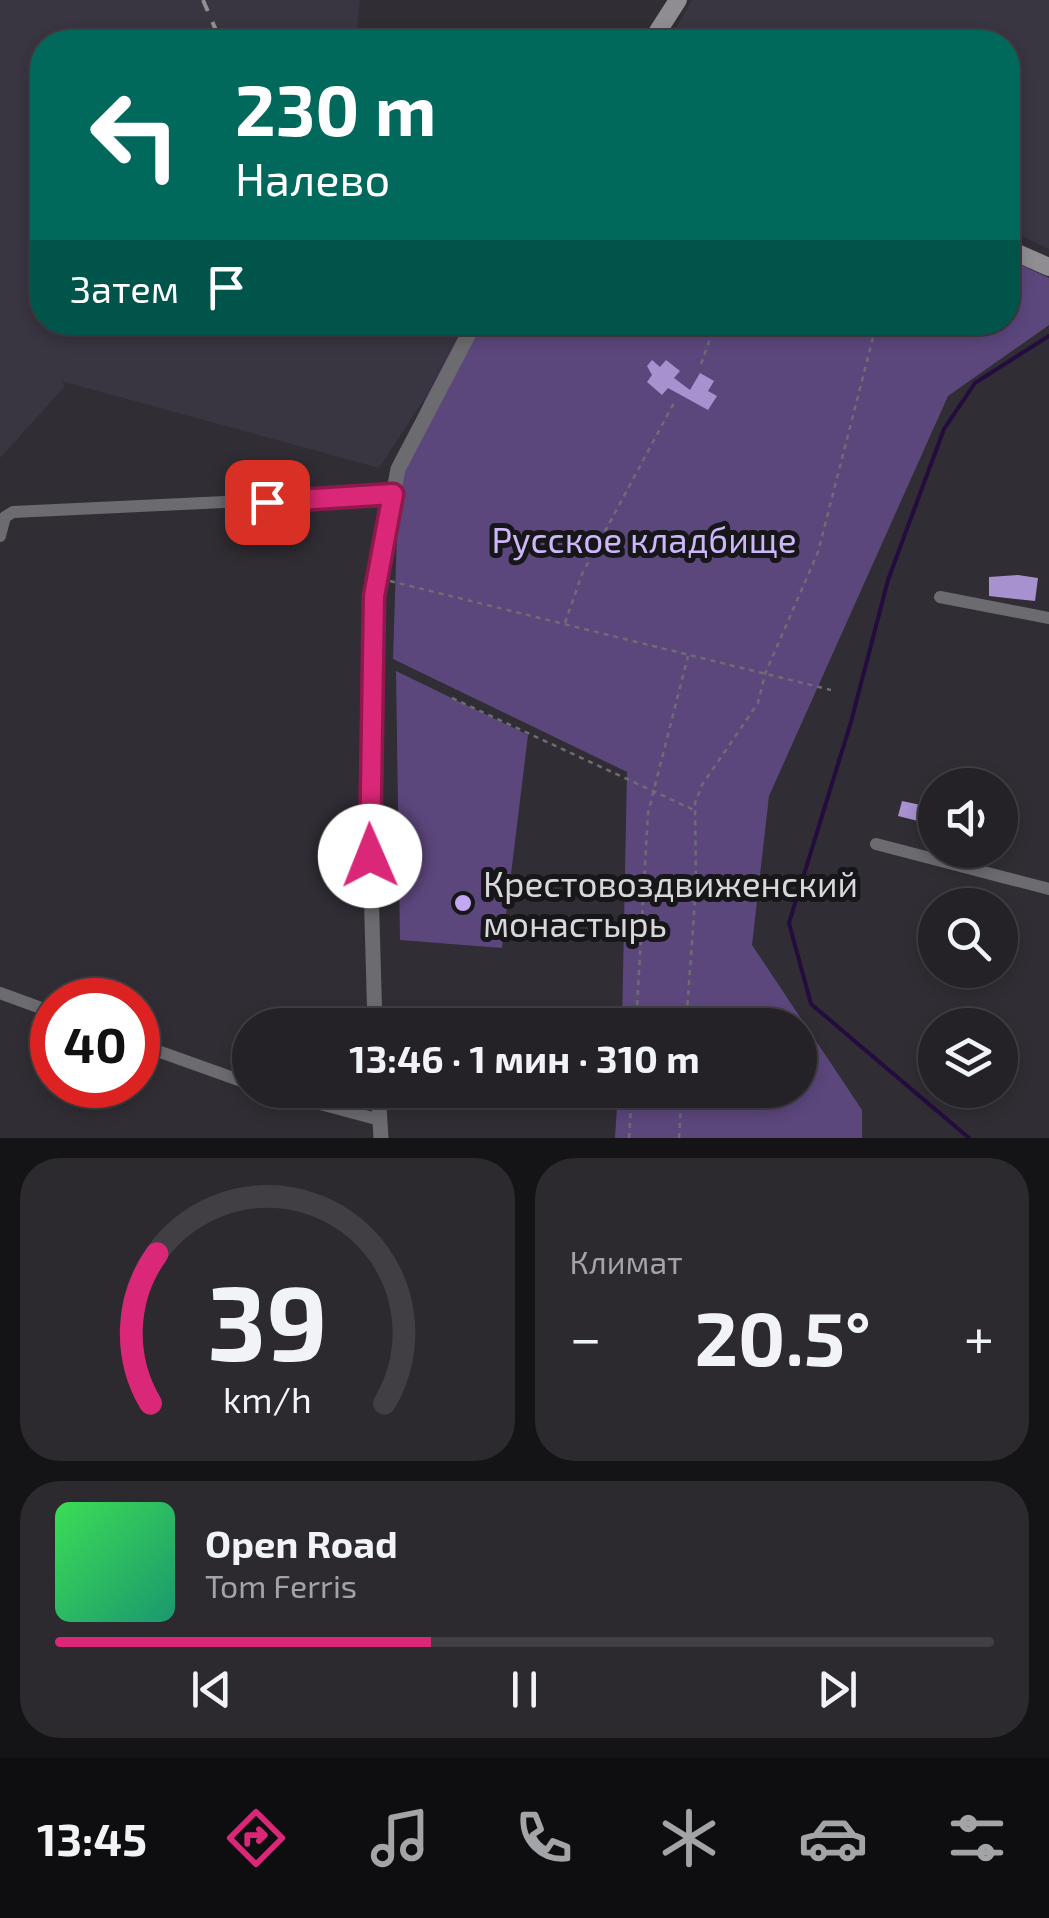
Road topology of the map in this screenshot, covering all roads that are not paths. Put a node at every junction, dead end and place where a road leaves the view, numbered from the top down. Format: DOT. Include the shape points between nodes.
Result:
graph roads {
  1 [pos="678,0"];
  2 [pos="659,30"];
  3 [pos="1020,254"];
  4 [pos="1049,267"];
  5 [pos="468,335"];
  6 [pos="393,494"];
  7 [pos="0,536"];
  8 [pos="940,597"];
  9 [pos="1049,618"];
  10 [pos="876,844"];
  11 [pos="1049,889"];
  12 [pos="0,992"];
  13 [pos="30,1004"];
  14 [pos="375,1008"];
  15 [pos="160,1052"];
  16 [pos="232,1078"];
  17 [pos="335,1108"];
  18 [pos="379,1108"];
  19 [pos="380,1120"];
  20 [pos="380,1138"];
  1 -- 2 [label="main road"];
  3 -- 4 [label="main road"];
  5 -- 6 [label="street" via="398,469"];
  6 -- 7 [label="street" via="57,508 5,516"];
  6 -- 14 [label="street" via="377,578 368,779"];
  8 -- 9 [label="street"];
  10 -- 11 [label="street"];
  12 -- 13 [label="street"];
  15 -- 16 [label="street"];
  17 -- 19 [label="street"];
  18 -- 19 [label="street"];
  19 -- 20 [label="street"];
}
